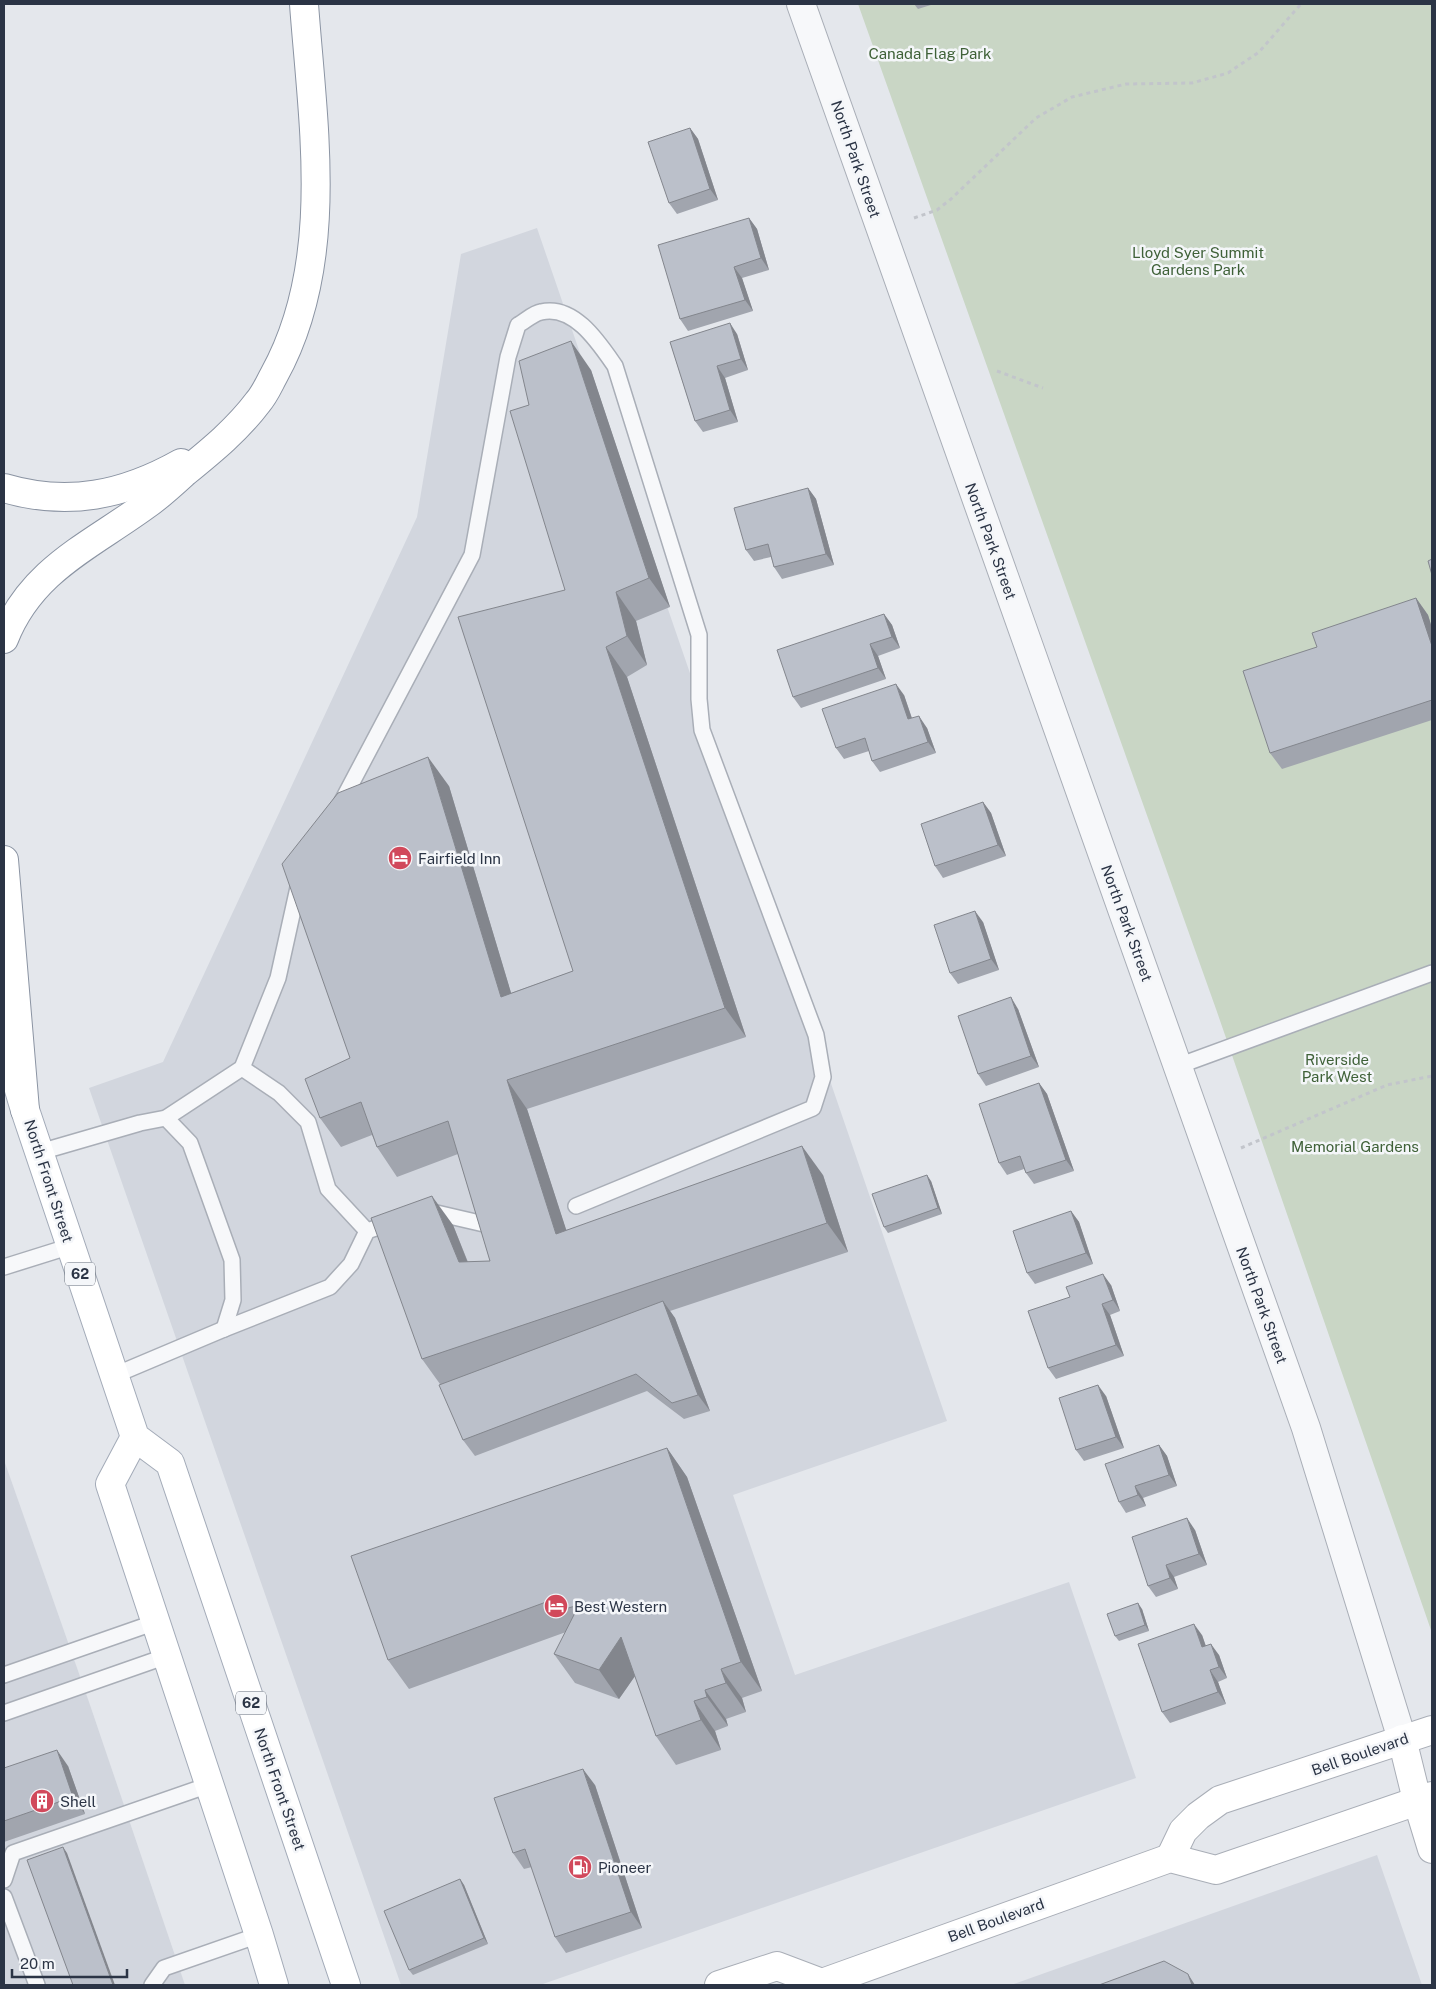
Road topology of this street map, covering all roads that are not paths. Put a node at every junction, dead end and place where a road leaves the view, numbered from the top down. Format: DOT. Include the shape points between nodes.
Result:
graph roads {
  1 [pos="304,4"];
  2 [pos="801,4"];
  3 [pos="230,435"];
  4 [pos="4,488"];
  5 [pos="4,639"];
  6 [pos="332,822"];
  7 [pos="4,860"];
  8 [pos="304,874"];
  9 [pos="1432,973"];
  10 [pos="4,1039"];
  11 [pos="1178,1066"];
  12 [pos="242,1068"];
  13 [pos="4,1072"];
  14 [pos="25,1110"];
  15 [pos="166,1118"];
  16 [pos="40,1152"];
  17 [pos="576,1206"];
  18 [pos="484,1224"];
  19 [pos="367,1231"];
  20 [pos="71,1246"];
  21 [pos="4,1267"];
  22 [pos="224,1328"];
  23 [pos="115,1375"];
  24 [pos="135,1437"];
  25 [pos="156,1622"];
  26 [pos="167,1656"];
  27 [pos="4,1675"];
  28 [pos="4,1713"];
  29 [pos="1432,1730"];
  30 [pos="1402,1739"];
  31 [pos="209,1785"];
  32 [pos="1425,1798"];
  33 [pos="1432,1848"];
  34 [pos="1170,1858"];
  35 [pos="4,1880"];
  36 [pos="4,1897"];
  37 [pos="259,1935"];
  38 [pos="164,1968"];
  39 [pos="37,1985"];
  40 [pos="152,1985"];
  41 [pos="164,1985"];
  42 [pos="274,1985"];
  43 [pos="346,1985"];
  44 [pos="719,1985"];
  45 [pos="821,1985"];
  1 -- 3 [label="main road" via="315,151 315,217 309,275 297,325 282,361 260,401"];
  2 -- 11 [label="street, North Park Street"];
  3 -- 4 [label="main road" via="131,487 97,495 58,498"];
  3 -- 5 [label="main road" via="147,505 57,566 30,592"];
  6 -- 17 [label="lane" via="472,555 508,357 518,325 541,312 563,313 592,332 615,366 700,635 698,700 702,730 816,1035 823,1077 812,1108"];
  7 -- 14 [label="main road"];
  8 -- 12 [label="lane" via="278,978"];
  9 -- 11 [label="lane"];
  10 -- 14 [label="main road, North Front Street / 62"];
  11 -- 30 [label="street, North Park Street" via="1306,1428"];
  12 -- 15 [label="lane"];
  12 -- 19 [label="lane" via="279,1093 308,1122 328,1189"];
  13 -- 14 [label="main road"];
  14 -- 16 [label="main road, North Front Street / 62"];
  15 -- 16 [label="lane"];
  15 -- 22 [label="lane" via="190,1144 232,1260 233,1300"];
  16 -- 20 [label="main road, North Front Street / 62"];
  18 -- 19 [label="lane" via="429,1211"];
  19 -- 22 [label="lane" via="351,1264 330,1286"];
  20 -- 21 [label="lane"];
  20 -- 23 [label="main road, North Front Street / 62"];
  22 -- 23 [label="lane"];
  23 -- 24 [label="main road, North Front Street / 62"];
  24 -- 25 [label="main road" via="110,1484"];
  24 -- 43 [label="main road, North Front Street / 62" via="170,1463"];
  25 -- 26 [label="main road"];
  25 -- 27 [label="lane"];
  26 -- 28 [label="lane"];
  26 -- 31 [label="main road"];
  29 -- 30 [label="main road, Bell Boulevard"];
  30 -- 32 [label="main road, North Park Street"];
  30 -- 34 [label="main road, Bell Boulevard" via="1220,1800 1183,1831"];
  31 -- 35 [label="lane" via="14,1853"];
  31 -- 37 [label="main road"];
  32 -- 33 [label="main road, North Park Street"];
  32 -- 34 [label="main road" via="1216,1870"];
  34 -- 45 [label="main road, Bell Boulevard"];
  36 -- 39 [label="lane"];
  37 -- 38 [label="lane"];
  37 -- 42 [label="main road"];
  38 -- 40 [label="lane"];
  38 -- 41 [label="lane"];
  44 -- 45 [label="main road, Bell Boulevard" via="777,1966"];
}
